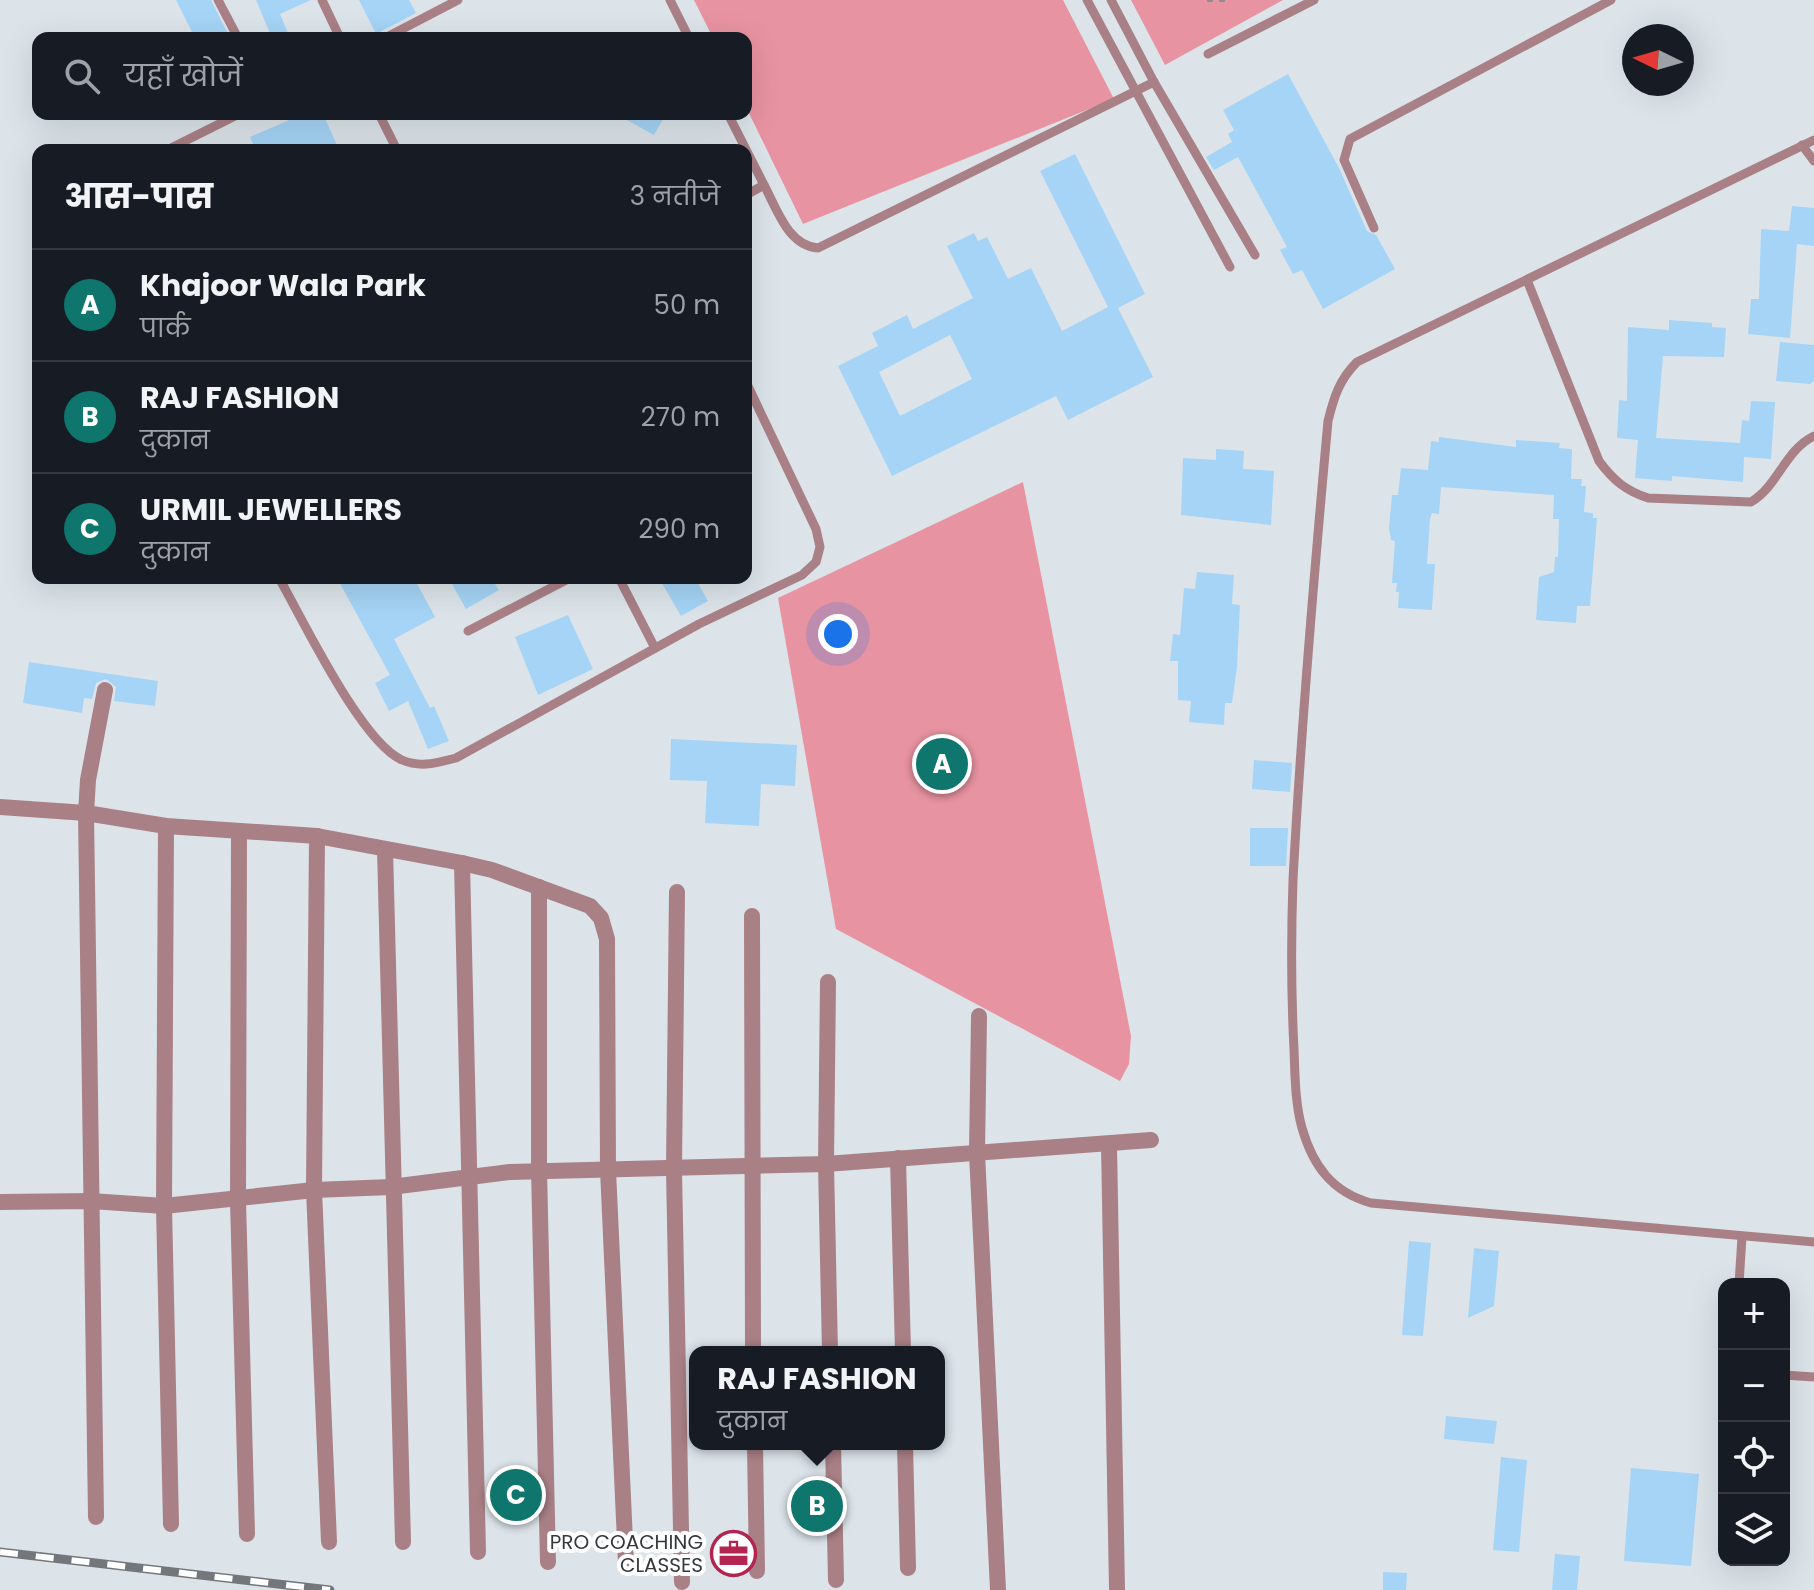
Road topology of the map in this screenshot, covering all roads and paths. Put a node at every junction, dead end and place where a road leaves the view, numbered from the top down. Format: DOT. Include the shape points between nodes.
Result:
graph roads {
  1 [pos="218,0"];
  2 [pos="322,0"];
  3 [pos="458,0"];
  4 [pos="670,0"];
  5 [pos="1087,0"];
  6 [pos="1111,0"];
  7 [pos="1207,0"];
  8 [pos="1225,0"];
  9 [pos="1314,0"];
  10 [pos="1611,0"];
  11 [pos="235,32"];
  12 [pos="337,32"];
  13 [pos="397,32"];
  14 [pos="686,32"];
  15 [pos="1208,54"];
  16 [pos="1154,82"];
  17 [pos="1135,92"];
  18 [pos="227,120"];
  19 [pos="382,120"];
  20 [pos="731,120"];
  21 [pos="1814,140"];
  22 [pos="179,144"];
  23 [pos="394,144"];
  24 [pos="743,144"];
  25 [pos="1802,145"];
  26 [pos="752,161"];
  27 [pos="1814,161"];
  28 [pos="764,185"];
  29 [pos="752,192"];
  30 [pos="1374,228"];
  31 [pos="1255,255"];
  32 [pos="1230,267"];
  33 [pos="1527,280"];
  34 [pos="752,395"];
  35 [pos="1814,436"];
  36 [pos="282,584"];
  37 [pos="558,584"];
  38 [pos="622,584"];
  39 [pos="468,631"];
  40 [pos="655,648"];
  41 [pos="105,690"];
  42 [pos="0,807"];
  43 [pos="86,813"];
  44 [pos="166,826"];
  45 [pos="239,832"];
  46 [pos="317,836"];
  47 [pos="385,849"];
  48 [pos="462,863"];
  49 [pos="539,887"];
  50 [pos="677,892"];
  51 [pos="752,916"];
  52 [pos="828,982"];
  53 [pos="979,1016"];
  54 [pos="1151,1140"];
  55 [pos="1109,1145"];
  56 [pos="977,1153"];
  57 [pos="898,1158"];
  58 [pos="826,1164"];
  59 [pos="750,1168"];
  60 [pos="539,1170"];
  61 [pos="608,1170"];
  62 [pos="674,1170"];
  63 [pos="466,1177"];
  64 [pos="391,1187"];
  65 [pos="314,1190"];
  66 [pos="91,1201"];
  67 [pos="238,1201"];
  68 [pos="0,1202"];
  69 [pos="164,1206"];
  70 [pos="1742,1237"];
  71 [pos="1814,1242"];
  72 [pos="1739,1278"];
  73 [pos="753,1346"];
  74 [pos="830,1346"];
  75 [pos="903,1346"];
  76 [pos="1790,1375"];
  77 [pos="1814,1377"];
  78 [pos="755,1450"];
  79 [pos="833,1450"];
  80 [pos="905,1450"];
  81 [pos="96,1517"];
  82 [pos="171,1524"];
  83 [pos="247,1534"];
  84 [pos="329,1542"];
  85 [pos="403,1542"];
  86 [pos="478,1552"];
  87 [pos="548,1562"];
  88 [pos="626,1563"];
  89 [pos="908,1568"];
  90 [pos="757,1571"];
  91 [pos="836,1580"];
  92 [pos="682,1582"];
  93 [pos="998,1590"];
  94 [pos="1117,1590"];
  1 -- 11 [label="lane"];
  2 -- 12 [label="lane"];
  3 -- 13 [label="lane"];
  4 -- 14 [label="lane"];
  5 -- 17 [label="lane"];
  6 -- 16 [label="lane"];
  7 -- 8 [label="path"];
  9 -- 15 [label="lane"];
  10 -- 30 [label="lane" via="1350,139 1344,160"];
  16 -- 17 [label="lane"];
  16 -- 31 [label="lane"];
  17 -- 28 [label="lane" via="818,248 793,237"];
  17 -- 32 [label="lane"];
  18 -- 22 [label="lane"];
  19 -- 23 [label="lane"];
  20 -- 24 [label="lane"];
  21 -- 25 [label="lane"];
  25 -- 27 [label="lane"];
  25 -- 33 [label="lane"];
  26 -- 28 [label="lane"];
  28 -- 29 [label="lane"];
  33 -- 35 [label="lane" via="1599,461 1611,478 1633,493 1751,502 1794,450"];
  33 -- 70 [label="lane" via="1357,362 1335,391 1300,737 1291,935 1302,1128 1332,1185 1371,1203"];
  34 -- 40 [label="lane" via="816,529 816,562 802,575"];
  36 -- 40 [label="lane" via="382,747 424,766 456,758"];
  37 -- 39 [label="lane"];
  38 -- 40 [label="lane"];
  41 -- 43 [label="street"];
  42 -- 43 [label="street"];
  43 -- 44 [label="street"];
  43 -- 66 [label="street"];
  44 -- 45 [label="street"];
  44 -- 69 [label="street"];
  45 -- 46 [label="street"];
  45 -- 67 [label="street"];
  46 -- 47 [label="street"];
  46 -- 65 [label="street"];
  47 -- 48 [label="street"];
  47 -- 64 [label="street"];
  48 -- 49 [label="street"];
  48 -- 63 [label="street"];
  49 -- 60 [label="street"];
  49 -- 61 [label="street" via="590,906 601,918 607,939"];
  50 -- 62 [label="street"];
  51 -- 59 [label="street"];
  52 -- 58 [label="street"];
  53 -- 56 [label="street"];
  54 -- 55 [label="street"];
  55 -- 56 [label="street"];
  55 -- 94 [label="street"];
  56 -- 57 [label="street"];
  56 -- 93 [label="street"];
  57 -- 58 [label="street"];
  57 -- 75 [label="street"];
  58 -- 59 [label="street"];
  58 -- 74 [label="street"];
  59 -- 62 [label="street"];
  59 -- 73 [label="street"];
  60 -- 61 [label="street"];
  60 -- 63 [label="street"];
  60 -- 87 [label="street"];
  61 -- 62 [label="street"];
  61 -- 88 [label="street"];
  62 -- 92 [label="street"];
  63 -- 64 [label="street"];
  63 -- 86 [label="street"];
  64 -- 65 [label="street"];
  64 -- 85 [label="street"];
  65 -- 67 [label="street"];
  65 -- 84 [label="street"];
  66 -- 68 [label="street"];
  66 -- 69 [label="street"];
  66 -- 81 [label="street"];
  67 -- 69 [label="street"];
  67 -- 83 [label="street"];
  69 -- 82 [label="street"];
  70 -- 71 [label="lane"];
  70 -- 72 [label="lane"];
  76 -- 77 [label="lane"];
  78 -- 90 [label="street"];
  79 -- 91 [label="street"];
  80 -- 89 [label="street"];
}
